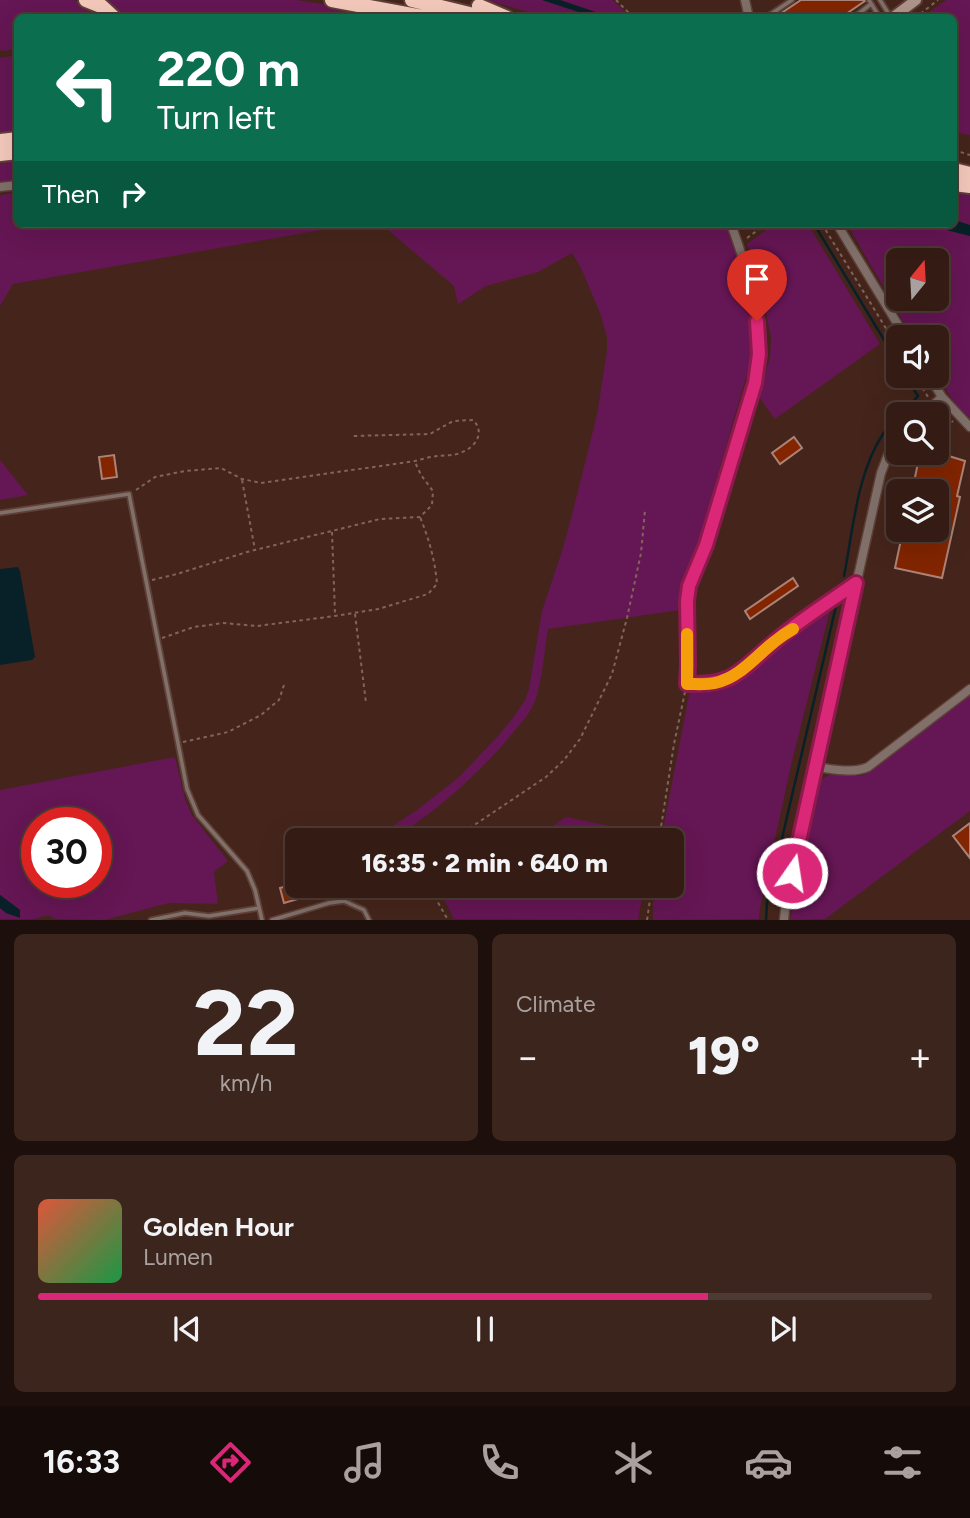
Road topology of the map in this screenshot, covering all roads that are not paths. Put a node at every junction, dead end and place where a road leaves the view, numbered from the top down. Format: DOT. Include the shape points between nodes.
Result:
graph roads {
  1 [pos="86,0"];
  2 [pos="332,0"];
  3 [pos="412,0"];
  4 [pos="458,0"];
  5 [pos="792,0"];
  6 [pos="916,0"];
  7 [pos="870,2"];
  8 [pos="110,14"];
  9 [pos="407,14"];
  10 [pos="470,14"];
  11 [pos="499,14"];
  12 [pos="771,14"];
  13 [pos="857,14"];
  14 [pos="897,14"];
  15 [pos="732,228"];
  16 [pos="839,228"];
  17 [pos="898,325"];
  18 [pos="936,388"];
  19 [pos="942,397"];
  20 [pos="936,402"];
  21 [pos="970,428"];
  22 [pos="886,460"];
  23 [pos="0,513"];
  24 [pos="856,583"];
  25 [pos="970,689"];
  26 [pos="816,767"];
  27 [pos="259,908"];
  28 [pos="151,919"];
  29 [pos="261,919"];
  30 [pos="272,919"];
  31 [pos="369,919"];
  32 [pos="784,919"];
  1 -- 8 [label="highway"];
  2 -- 9 [label="highway"];
  3 -- 10 [label="highway"];
  4 -- 11 [label="highway"];
  5 -- 12 [label="lane"];
  6 -- 14 [label="street"];
  7 -- 13 [label="lane"];
  15 -- 24 [label="street" via="757,321 757,368 714,521 689,586 687,684 718,682 736,674"];
  16 -- 17 [label="street"];
  18 -- 19 [label="street"];
  19 -- 20 [label="street"];
  19 -- 21 [label="street"];
  22 -- 24 [label="street"];
  23 -- 27 [label="lane" via="129,494 187,789 198,815 247,871"];
  24 -- 26 [label="street"];
  25 -- 26 [label="street" via="868,767 855,771"];
  26 -- 32 [label="street"];
  27 -- 28 [label="lane"];
  27 -- 29 [label="lane"];
  30 -- 31 [label="lane" via="344,901 364,910"];
}
